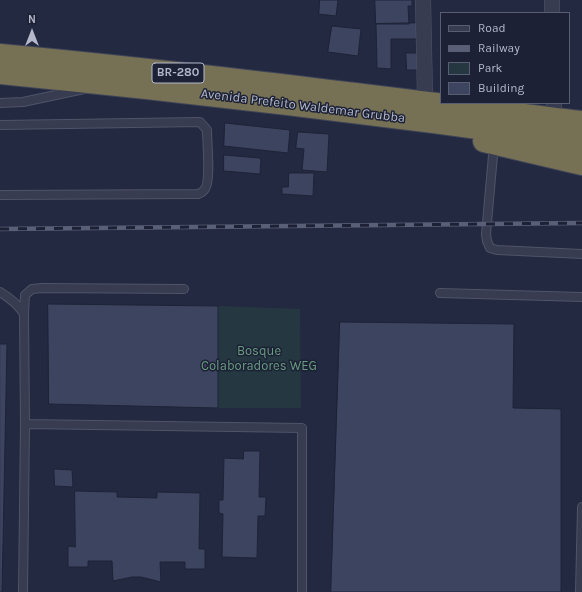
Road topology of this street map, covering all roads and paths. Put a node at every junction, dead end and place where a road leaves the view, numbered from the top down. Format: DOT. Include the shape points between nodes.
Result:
graph roads {
  1 [pos="423,0"];
  2 [pos="552,0"];
  3 [pos="552,12"];
  4 [pos="0,55"];
  5 [pos="0,73"];
  6 [pos="111,84"];
  7 [pos="357,94"];
  8 [pos="433,97"];
  9 [pos="0,103"];
  10 [pos="528,104"];
  11 [pos="554,105"];
  12 [pos="582,111"];
  13 [pos="404,118"];
  14 [pos="582,122"];
  15 [pos="0,125"];
  16 [pos="582,142"];
  17 [pos="494,143"];
  18 [pos="582,164"];
  19 [pos="0,195"];
  20 [pos="582,254"];
  21 [pos="184,289"];
  22 [pos="0,292"];
  23 [pos="440,293"];
  24 [pos="582,297"];
  25 [pos="24,314"];
  26 [pos="25,424"];
  27 [pos="582,507"];
  28 [pos="23,592"];
  29 [pos="302,592"];
  30 [pos="580,592"];
  1 -- 8 [label="street"];
  2 -- 3 [label="street"];
  4 -- 7 [label="highway, Avenida Prefeito Waldemar Grubba / BR-280" via="111,65"];
  5 -- 6 [label="highway, Avenida Prefeito Waldemar Grubba / BR-280"];
  6 -- 9 [label="lane" via="23,102"];
  6 -- 13 [label="highway, Avenida Prefeito Waldemar Grubba / BR-280"];
  7 -- 8 [label="highway"];
  7 -- 14 [label="highway, Avenida Prefeito Waldemar Grubba / BR-280"];
  10 -- 11 [label="highway"];
  11 -- 12 [label="highway"];
  13 -- 16 [label="highway, Avenida Prefeito Waldemar Grubba / BR-280"];
  13 -- 17 [label="highway"];
  15 -- 19 [label="lane" via="200,122 207,130 208,167 206,188 198,194"];
  17 -- 18 [label="highway"];
  17 -- 20 [label="lane" via="486,234 490,248"];
  21 -- 25 [label="lane" via="32,289 25,295"];
  22 -- 25 [label="lane" via="20,307"];
  23 -- 24 [label="lane"];
  25 -- 26 [label="lane"];
  26 -- 28 [label="lane"];
  26 -- 29 [label="lane" via="302,428"];
  27 -- 30 [label="lane"];
}
